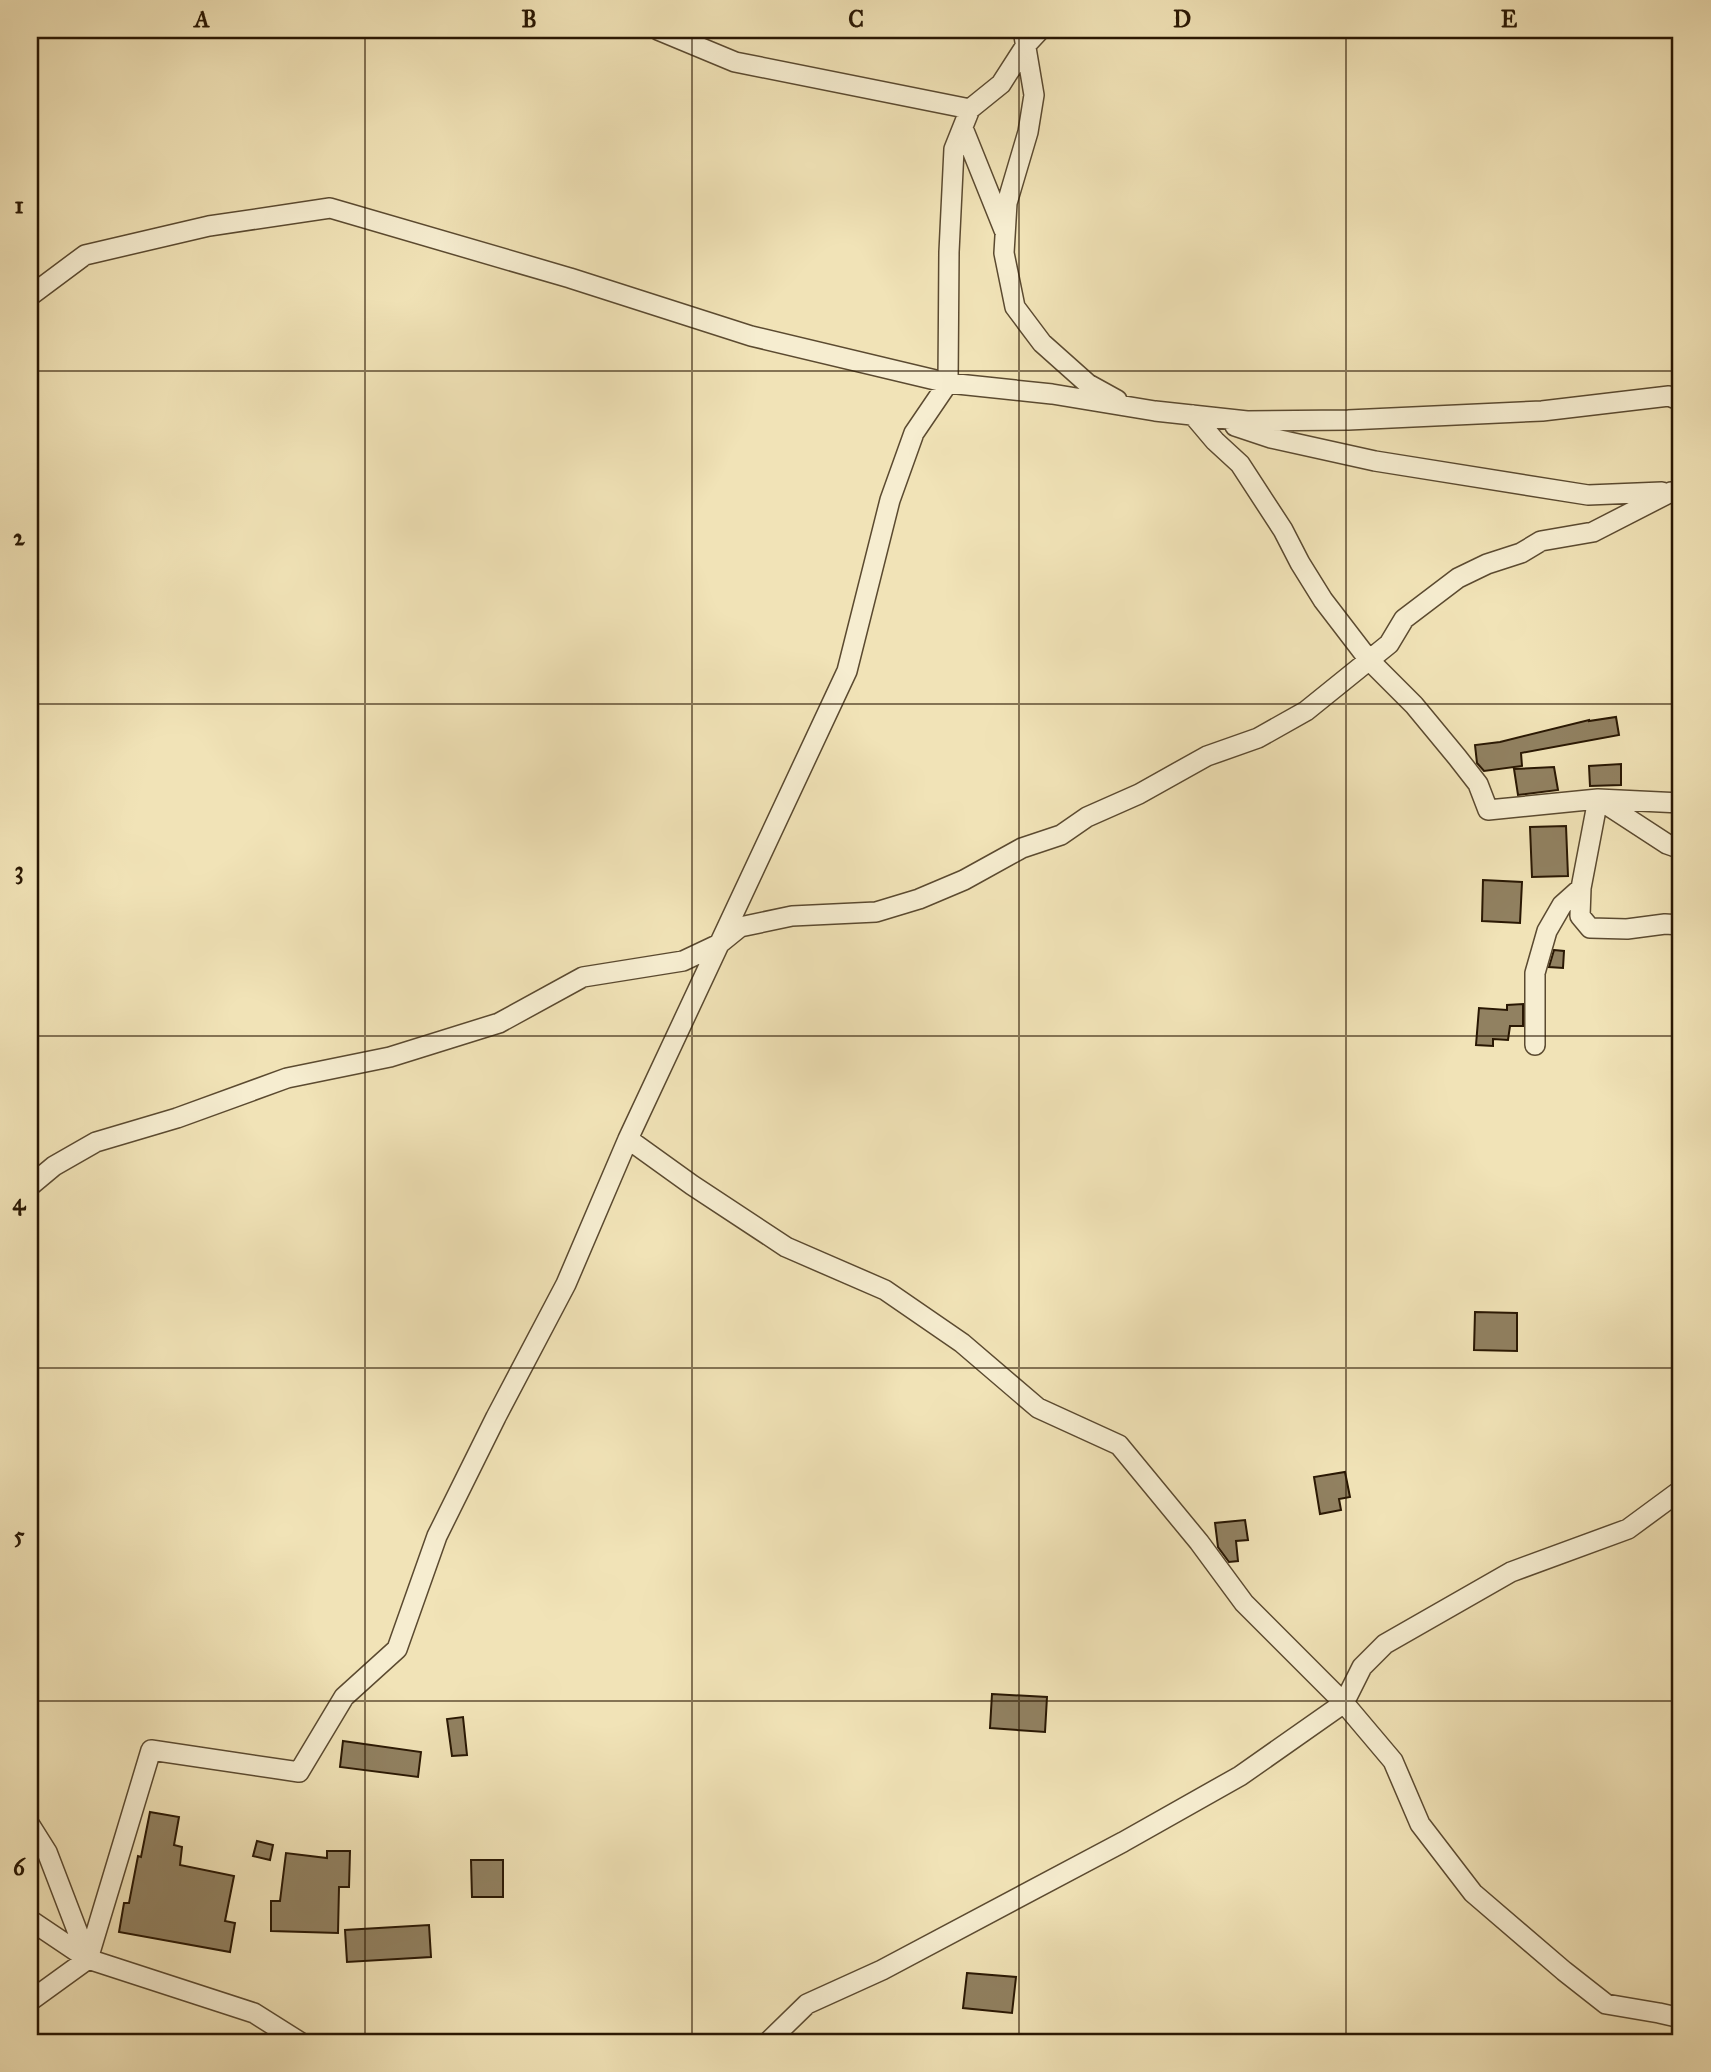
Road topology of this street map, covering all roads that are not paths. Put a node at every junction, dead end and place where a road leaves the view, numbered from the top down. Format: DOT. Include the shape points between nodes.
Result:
graph roads {
  1 [pos="658,30"];
  2 [pos="1040,30"];
  3 [pos="1025,37"];
  4 [pos="970,108"];
  5 [pos="963,128"];
  6 [pos="1005,234"];
  7 [pos="30,296"];
  8 [pos="948,383"];
  9 [pos="1681,401"];
  10 [pos="1131,407"];
  11 [pos="1202,416"];
  12 [pos="1676,492"];
  13 [pos="1369,660"];
  14 [pos="1598,799"];
  15 [pos="1681,803"];
  16 [pos="1681,849"];
  17 [pos="1581,888"];
  18 [pos="1681,925"];
  19 [pos="719,944"];
  20 [pos="1535,1045"];
  21 [pos="628,1139"];
  22 [pos="30,1186"];
  23 [pos="1681,1490"];
  24 [pos="1345,1703"];
  25 [pos="30,1825"];
  26 [pos="30,1920"];
  27 [pos="88,1959"];
  28 [pos="30,2001"];
  29 [pos="1681,2018"];
  30 [pos="300,2042"];
  31 [pos="768,2042"];
  1 -- 4 [label="street" via="735,62"];
  2 -- 3 [label="street"];
  3 -- 4 [label="street" via="1002,84"];
  3 -- 6 [label="street" via="1034,94 1007,203"];
  4 -- 5 [label="street"];
  5 -- 6 [label="street"];
  5 -- 8 [label="street" via="954,149"];
  6 -- 10 [label="street" via="1004,253 1015,307 1042,343 1088,384"];
  7 -- 8 [label="street" via="85,255 208,226 330,208 751,336"];
  8 -- 10 [label="street"];
  8 -- 19 [label="street" via="914,433 890,500 847,671"];
  9 -- 11 [label="street" via="1669,396 1542,411 1348,420 1247,421"];
  10 -- 11 [label="street"];
  11 -- 12 [label="street" via="1271,438 1375,461 1588,495"];
  11 -- 13 [label="street" via="1215,441 1240,464 1324,600"];
  12 -- 13 [label="street" via="1593,532 1541,541 1458,578 1404,619 1389,644"];
  13 -- 14 [label="street" via="1457,757 1478,784 1488,810"];
  13 -- 19 [label="street" via="1306,711 1258,738 1207,755 1061,835 1022,848 964,880 876,912 792,916 740,927"];
  14 -- 15 [label="street"];
  14 -- 16 [label="street"];
  14 -- 17 [label="street"];
  17 -- 18 [label="street" via="1580,916 1590,928"];
  17 -- 20 [label="street" via="1562,905 1547,931 1535,972"];
  19 -- 21 [label="street"];
  19 -- 22 [label="street" via="683,961 583,977 499,1023 390,1057 287,1079 96,1142"];
  21 -- 24 [label="street" via="786,1247 885,1290 962,1343 1038,1408 1119,1445 1244,1603"];
  21 -- 27 [label="street" via="566,1284 437,1536 397,1649 344,1697 299,1772 151,1750"];
  23 -- 24 [label="street" via="1628,1529 1511,1572 1385,1644 1362,1667"];
  24 -- 29 [label="street" via="1393,1761 1420,1824 1473,1893 1606,2004"];
  24 -- 31 [label="street" via="1240,1776 1123,1842 882,1970 807,2004"];
  25 -- 27 [label="street" via="47,1852"];
  26 -- 27 [label="street"];
  27 -- 28 [label="street"];
  27 -- 30 [label="street" via="254,2014"];
}
